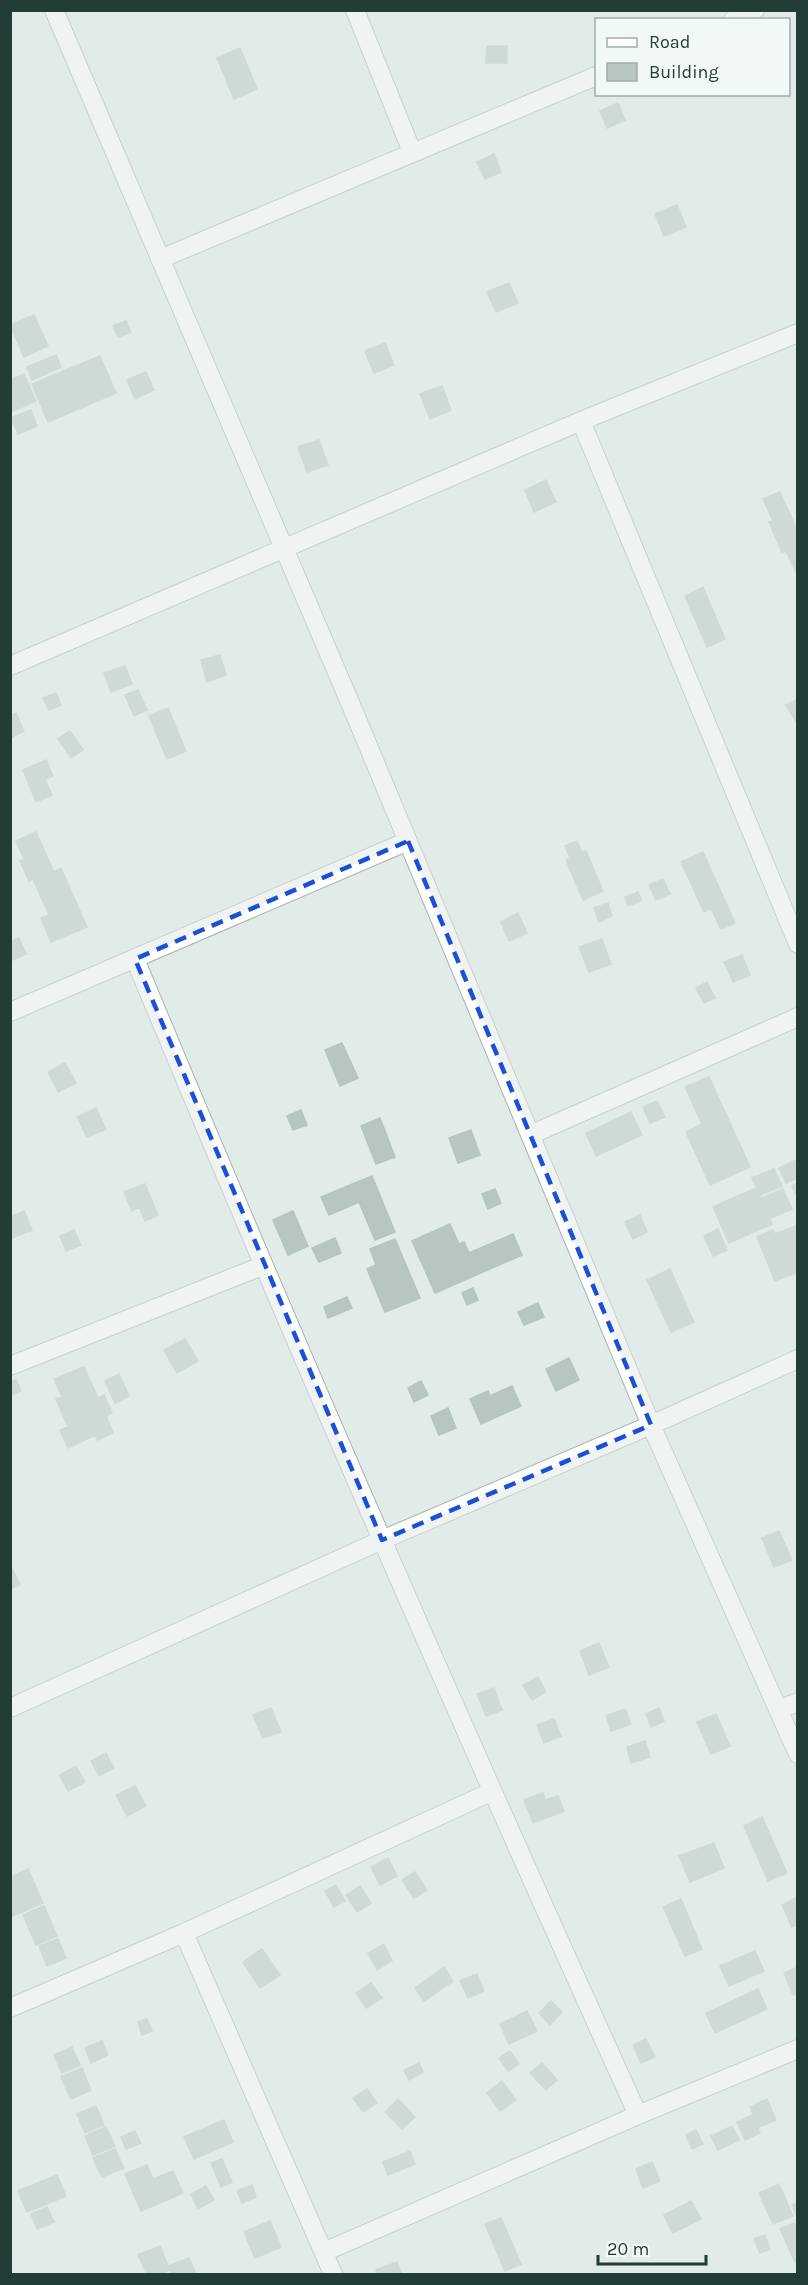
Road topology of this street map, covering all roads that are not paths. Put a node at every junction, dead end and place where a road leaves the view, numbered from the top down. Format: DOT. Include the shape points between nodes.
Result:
graph roads {
  1 [pos="54,10"];
  2 [pos="355,10"];
  3 [pos="755,10"];
  4 [pos="737,18"];
  5 [pos="595,77"];
  6 [pos="412,152"];
  7 [pos="160,259"];
  8 [pos="798,333"];
  9 [pos="582,421"];
  10 [pos="284,547"];
  11 [pos="10,666"];
  12 [pos="408,841"];
  13 [pos="798,944"];
  14 [pos="135,959"];
  15 [pos="10,1012"];
  16 [pos="798,1017"];
  17 [pos="530,1135"];
  18 [pos="262,1266"];
  19 [pos="798,1359"];
  20 [pos="10,1366"];
  21 [pos="651,1425"];
  22 [pos="382,1540"];
  23 [pos="798,1702"];
  24 [pos="10,1708"];
  25 [pos="778,1710"];
  26 [pos="798,1754"];
  27 [pos="491,1792"];
  28 [pos="184,1933"];
  29 [pos="10,2008"];
  30 [pos="798,2049"];
  31 [pos="638,2115"];
  32 [pos="324,2253"];
  33 [pos="333,2274"];
  1 -- 7 [label="street"];
  2 -- 6 [label="street"];
  3 -- 4 [label="street"];
  5 -- 6 [label="street"];
  6 -- 7 [label="street"];
  7 -- 10 [label="street"];
  8 -- 9 [label="street"];
  9 -- 10 [label="street"];
  9 -- 13 [label="street"];
  10 -- 11 [label="street"];
  10 -- 12 [label="street"];
  12 -- 14 [label="street"];
  12 -- 17 [label="street"];
  14 -- 15 [label="street"];
  14 -- 18 [label="street"];
  16 -- 17 [label="street"];
  17 -- 21 [label="street"];
  18 -- 20 [label="street"];
  18 -- 22 [label="street"];
  19 -- 21 [label="street"];
  21 -- 22 [label="street"];
  21 -- 25 [label="street"];
  22 -- 24 [label="street"];
  22 -- 27 [label="street"];
  23 -- 25 [label="street"];
  25 -- 26 [label="street"];
  27 -- 28 [label="street"];
  27 -- 31 [label="street"];
  28 -- 29 [label="street"];
  28 -- 32 [label="street"];
  30 -- 31 [label="street"];
  31 -- 32 [label="street"];
  32 -- 33 [label="street"];
}
